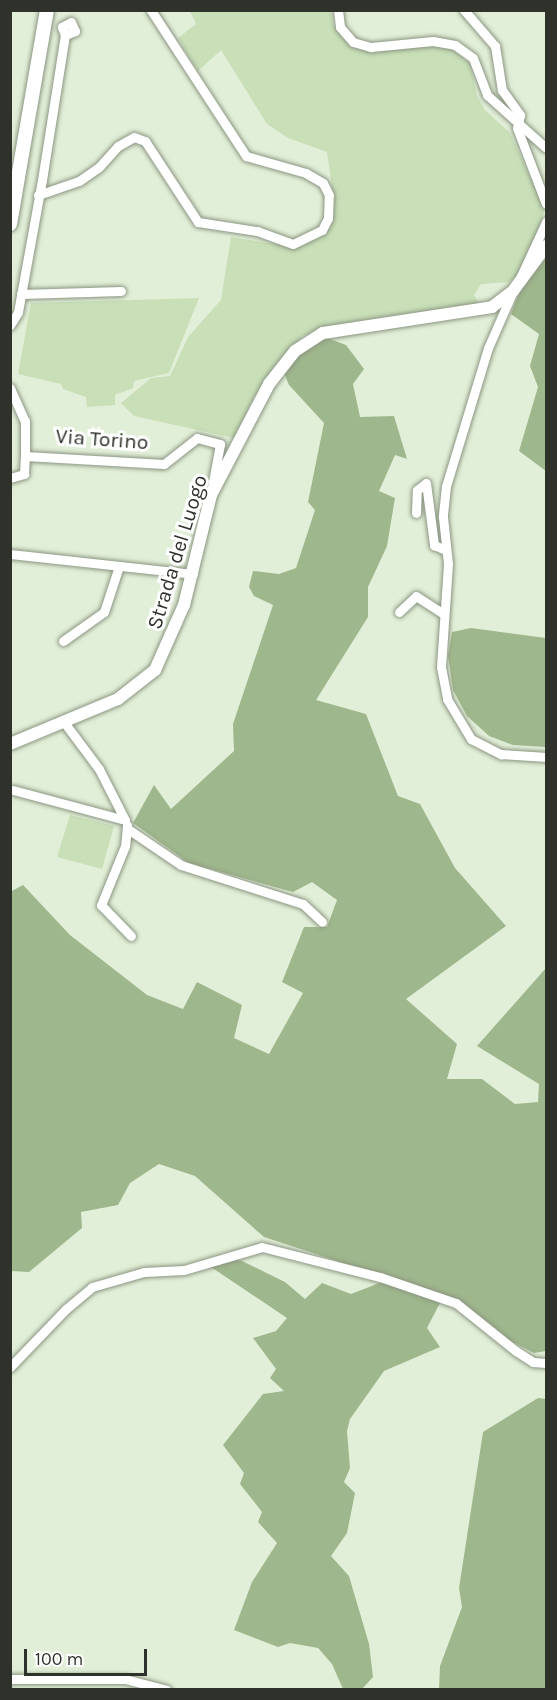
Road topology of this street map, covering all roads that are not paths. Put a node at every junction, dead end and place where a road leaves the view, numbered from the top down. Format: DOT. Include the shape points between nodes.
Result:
graph roads {
  1 [pos="47,10"];
  2 [pos="151,10"];
  3 [pos="338,10"];
  4 [pos="464,10"];
  5 [pos="65,35"];
  6 [pos="518,123"];
  7 [pos="546,148"];
  8 [pos="38,195"];
  9 [pos="546,204"];
  10 [pos="546,222"];
  11 [pos="10,224"];
  12 [pos="546,246"];
  13 [pos="516,288"];
  14 [pos="120,291"];
  15 [pos="21,294"];
  16 [pos="10,325"];
  17 [pos="10,388"];
  18 [pos="25,456"];
  19 [pos="10,478"];
  20 [pos="211,495"];
  21 [pos="416,513"];
  22 [pos="446,550"];
  23 [pos="10,554"];
  24 [pos="119,566"];
  25 [pos="193,574"];
  26 [pos="399,612"];
  27 [pos="444,614"];
  28 [pos="63,641"];
  29 [pos="64,722"];
  30 [pos="10,744"];
  31 [pos="546,757"];
  32 [pos="14,790"];
  33 [pos="127,825"];
  34 [pos="322,922"];
  35 [pos="131,936"];
  36 [pos="546,1363"];
  37 [pos="10,1366"];
  38 [pos="10,1679"];
  39 [pos="167,1689"];
  1 -- 11 [label="main road"];
  2 -- 8 [label="street" via="246,156 306,173 323,183 329,195 328,218 322,230 293,244 257,231 198,222 146,141 134,137 78,181"];
  3 -- 6 [label="street" via="340,27 353,42 371,47 434,41 455,45 472,58 487,95"];
  4 -- 6 [label="street" via="495,46 502,90 520,115"];
  5 -- 8 [label="street"];
  6 -- 7 [label="street"];
  6 -- 9 [label="street"];
  8 -- 15 [label="street"];
  10 -- 13 [label="street"];
  12 -- 13 [label="street, Strada del Luogo"];
  13 -- 20 [label="street, Strada del Luogo" via="492,307 476,312 323,333 306,341 269,384"];
  13 -- 22 [label="street" via="488,348 446,486"];
  14 -- 15 [label="street"];
  15 -- 16 [label="street"];
  17 -- 18 [label="street, Via Torino" via="25,421"];
  18 -- 19 [label="street" via="24,474"];
  18 -- 20 [label="street, Via Torino" via="164,464 193,438 215,441 220,450"];
  20 -- 25 [label="street, Strada del Luogo"];
  21 -- 22 [label="street" via="417,490 426,483 435,545"];
  22 -- 27 [label="street"];
  23 -- 24 [label="street"];
  24 -- 25 [label="street"];
  24 -- 28 [label="street" via="104,612"];
  25 -- 29 [label="street, Strada del Luogo" via="168,648 155,670 118,699"];
  26 -- 27 [label="street" via="407,602 421,597"];
  27 -- 31 [label="street" via="440,656 447,699 471,739 501,754"];
  29 -- 30 [label="street, Strada del Luogo"];
  29 -- 33 [label="street" via="99,769"];
  32 -- 33 [label="street"];
  33 -- 34 [label="street" via="181,865 303,904"];
  33 -- 35 [label="street" via="101,905"];
  36 -- 37 [label="street" via="533,1362 516,1351 456,1303 380,1277 262,1247 184,1270 144,1272 92,1287"];
  38 -- 39 [label="street" via="125,1679"];
}
